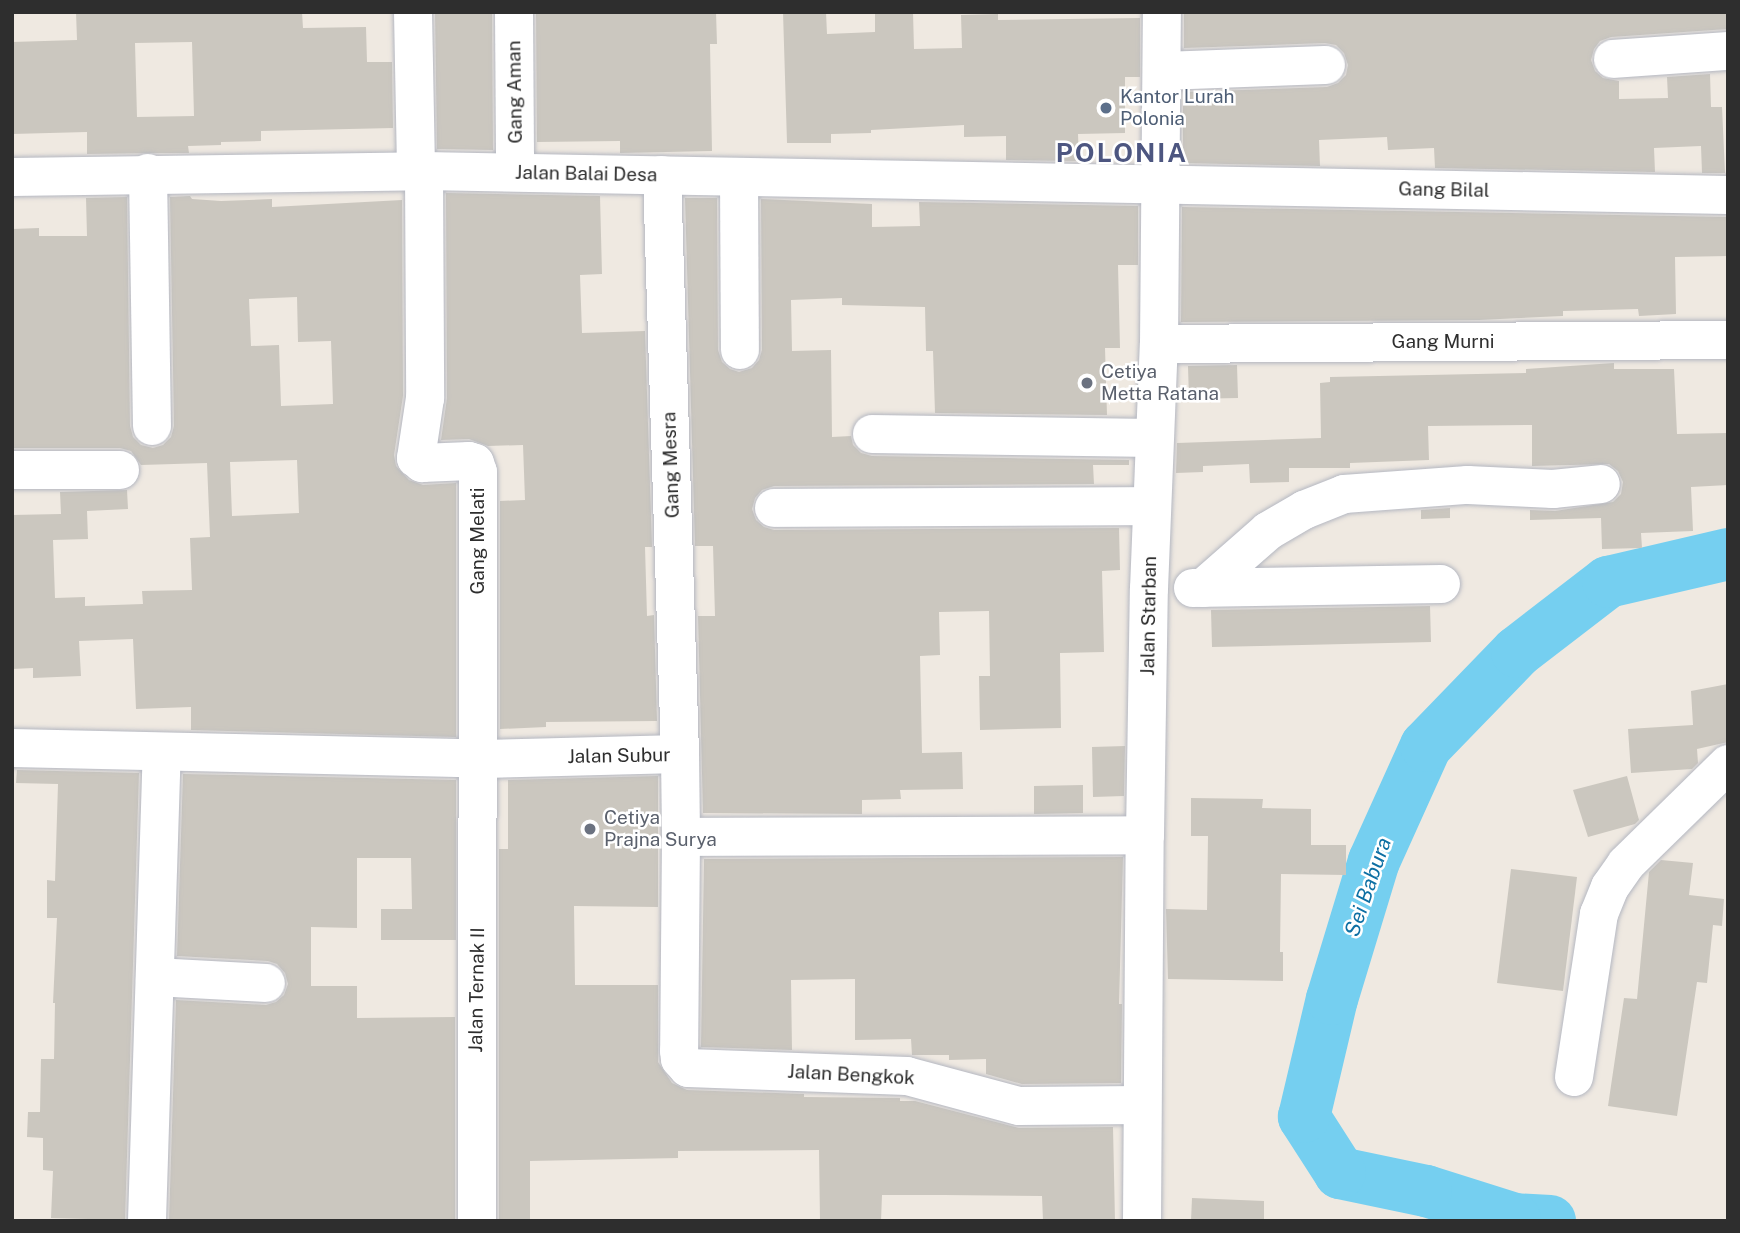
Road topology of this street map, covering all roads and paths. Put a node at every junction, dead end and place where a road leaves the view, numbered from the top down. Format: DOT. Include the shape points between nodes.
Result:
graph roads {
  1 [pos="413,12"];
  2 [pos="514,12"];
  3 [pos="1162,12"];
  4 [pos="1728,51"];
  5 [pos="1613,59"];
  6 [pos="1325,65"];
  7 [pos="1161,71"];
  8 [pos="420,171"];
  9 [pos="515,172"];
  10 [pos="148,173"];
  11 [pos="662,175"];
  12 [pos="12,177"];
  13 [pos="739,178"];
  14 [pos="1160,186"];
  15 [pos="1728,195"];
  16 [pos="1728,340"];
  17 [pos="1159,344"];
  18 [pos="740,349"];
  19 [pos="152,426"];
  20 [pos="872,434"];
  21 [pos="1153,438"];
  22 [pos="12,470"];
  23 [pos="120,470"];
  24 [pos="1601,484"];
  25 [pos="1152,506"];
  26 [pos="774,508"];
  27 [pos="1441,584"];
  28 [pos="1203,588"];
  29 [pos="1149,589"];
  30 [pos="12,748"];
  31 [pos="162,752"];
  32 [pos="680,754"];
  33 [pos="480,759"];
  34 [pos="1728,764"];
  35 [pos="1145,835"];
  36 [pos="681,837"];
  37 [pos="155,977"];
  38 [pos="266,983"];
  39 [pos="683,1065"];
  40 [pos="1574,1077"];
  41 [pos="1141,1105"];
  42 [pos="147,1221"];
  43 [pos="477,1221"];
  44 [pos="1142,1221"];
  1 -- 8 [label="street"];
  2 -- 9 [label="street, Gang Aman"];
  3 -- 7 [label="street, Jalan Starban"];
  4 -- 5 [label="street"];
  6 -- 7 [label="street"];
  7 -- 14 [label="street, Jalan Starban"];
  8 -- 9 [label="street, Jalan Balai Desa"];
  8 -- 10 [label="street, Jalan Balai Desa"];
  8 -- 33 [label="street, Gang Melati" via="425,398 416,458 422,463 469,461 478,472"];
  9 -- 11 [label="street, Jalan Balai Desa"];
  10 -- 12 [label="street, Jalan Balai Desa"];
  10 -- 19 [label="street"];
  11 -- 13 [label="street, Jalan Balai Desa"];
  11 -- 32 [label="street, Gang Mesra"];
  13 -- 14 [label="street, Jalan Balai Desa"];
  13 -- 18 [label="street"];
  14 -- 15 [label="street, Gang Bilal"];
  14 -- 17 [label="street, Jalan Starban"];
  16 -- 17 [label="street, Gang Murni"];
  17 -- 21 [label="street, Jalan Starban"];
  20 -- 21 [label="street"];
  21 -- 25 [label="street, Jalan Starban"];
  22 -- 23 [label="street"];
  24 -- 28 [label="street" via="1553,489 1468,485 1344,494 1268,531"];
  25 -- 26 [label="street"];
  25 -- 29 [label="street, Jalan Starban"];
  27 -- 28 [label="street"];
  28 -- 29 [label="street"];
  29 -- 35 [label="street, Jalan Starban"];
  30 -- 31 [label="street, Jalan Subur"];
  31 -- 33 [label="street, Jalan Subur"];
  31 -- 37 [label="street"];
  32 -- 33 [label="street, Jalan Subur"];
  32 -- 36 [label="street, Jalan Subur"];
  33 -- 43 [label="street, Jalan Ternak II"];
  34 -- 40 [label="street" via="1626,864 1609,887 1599,914"];
  35 -- 36 [label="street"];
  35 -- 41 [label="street, Jalan Starban"];
  36 -- 39 [label="street, Jalan Subur" via="679,1051"];
  37 -- 38 [label="street"];
  37 -- 42 [label="street"];
  39 -- 41 [label="street, Jalan Bengkok" via="907,1076 1019,1106"];
  41 -- 44 [label="street, Jalan Starban"];
}
